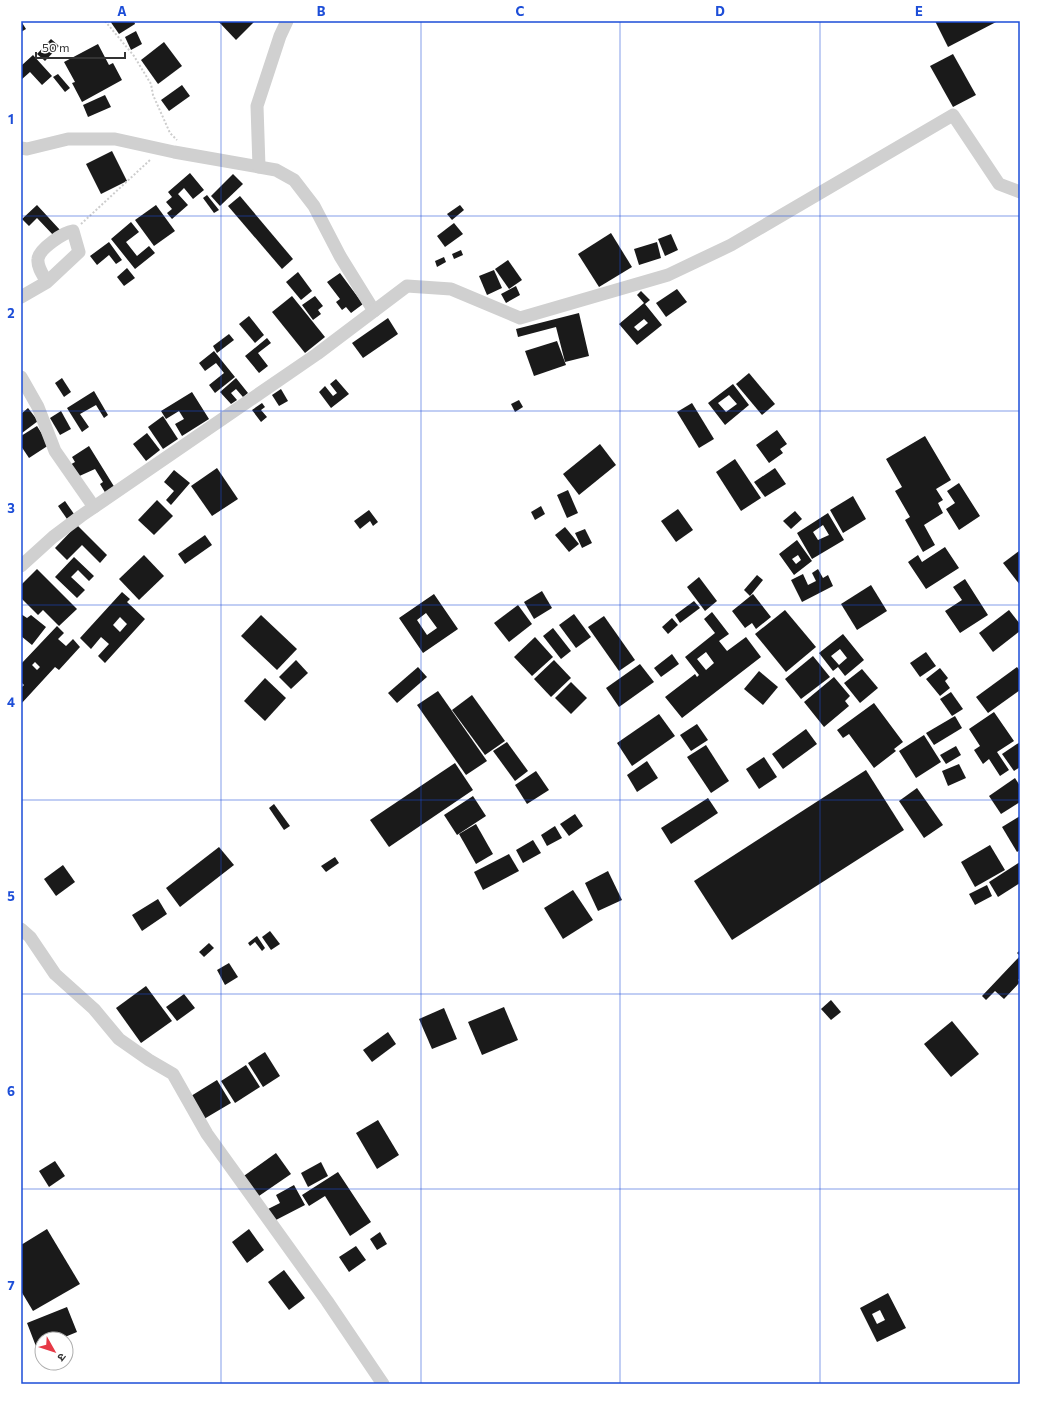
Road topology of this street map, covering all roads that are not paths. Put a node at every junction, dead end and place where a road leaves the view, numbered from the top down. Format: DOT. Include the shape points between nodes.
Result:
graph roads {
  1 [pos="287,21"];
  2 [pos="21,148"];
  3 [pos="259,167"];
  4 [pos="1020,192"];
  5 [pos="47,282"];
  6 [pos="21,297"];
  7 [pos="374,311"];
  8 [pos="21,377"];
  9 [pos="94,507"];
  10 [pos="21,566"];
  11 [pos="21,929"];
  12 [pos="383,1384"];
  1 -- 3 [label="street" via="257,106"];
  2 -- 3 [label="street" via="27,149 68,139 115,139"];
  3 -- 7 [label="street" via="276,170 294,180 314,206 340,256"];
  4 -- 7 [label="street" via="999,184 953,115 732,245 668,275 520,318 451,289 407,286"];
  5 -- 5 [label="street" via="38,265 39,255 44,248 66,232 73,231 78,252"];
  5 -- 6 [label="street"];
  7 -- 9 [label="street" via="317,354"];
  8 -- 9 [label="street" via="38,407 55,451"];
  9 -- 10 [label="street" via="53,537"];
  11 -- 12 [label="street" via="30,937 54,974 94,1009 119,1039 173,1074 207,1134"];
}
